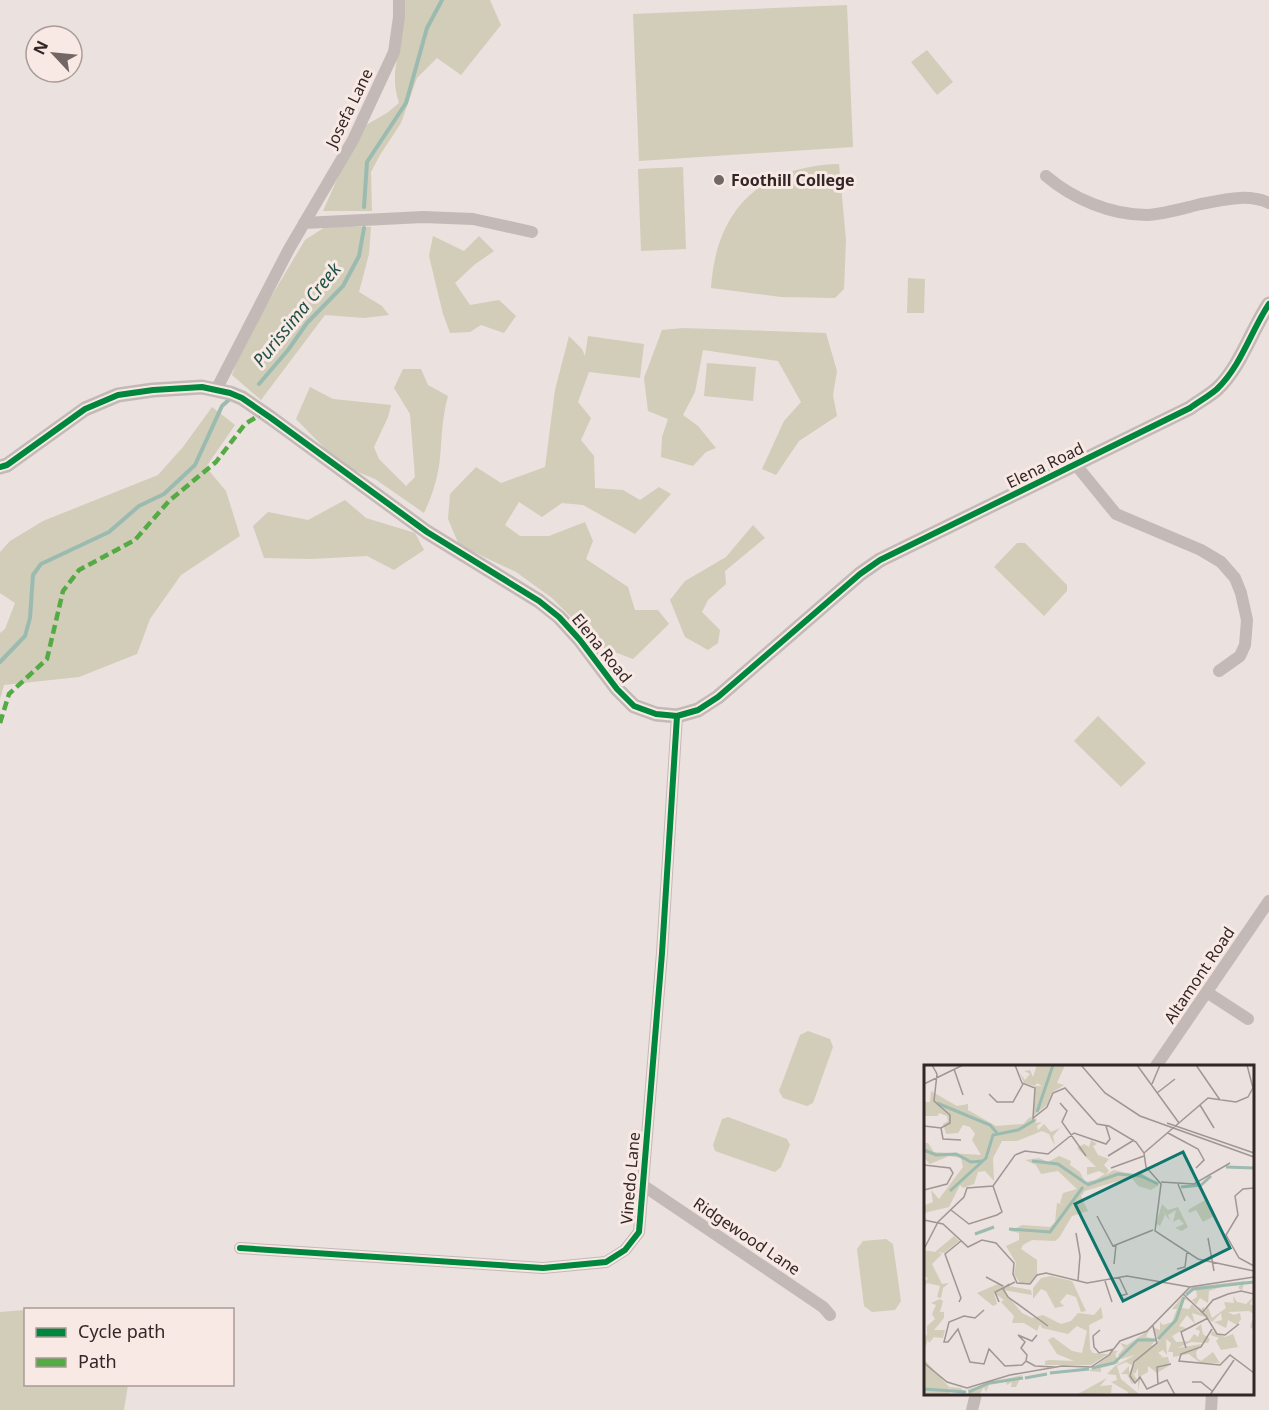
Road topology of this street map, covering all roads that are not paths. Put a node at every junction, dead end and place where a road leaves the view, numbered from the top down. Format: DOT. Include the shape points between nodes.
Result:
graph roads {
  1 [pos="399,0"];
  2 [pos="1046,176"];
  3 [pos="1269,203"];
  4 [pos="304,223"];
  5 [pos="532,232"];
  6 [pos="1269,304"];
  7 [pos="216,390"];
  8 [pos="1076,465"];
  9 [pos="0,467"];
  10 [pos="1219,671"];
  11 [pos="677,716"];
  12 [pos="1269,901"];
  13 [pos="1208,993"];
  14 [pos="1248,1019"];
  15 [pos="1157,1065"];
  16 [pos="644,1186"];
  17 [pos="240,1248"];
  18 [pos="831,1315"];
  19 [pos="975,1395"];
  20 [pos="1212,1395"];
  21 [pos="972,1410"];
  22 [pos="1211,1410"];
  1 -- 4 [label="street, Josefa Lane" via="394,52 353,140"];
  2 -- 3 [label="street" via="1072,195 1116,212 1148,215 1233,198"];
  4 -- 5 [label="street" via="423,216 474,219"];
  4 -- 7 [label="street, Josefa Lane"];
  6 -- 8 [label="street, Elena Road" via="1231,372 1217,389 1190,408"];
  7 -- 9 [label="street, Elena Road" via="202,387 118,395 85,409"];
  7 -- 11 [label="street, Elena Road" via="242,398 427,532 538,601 559,617 634,706"];
  8 -- 10 [label="street" via="1116,514 1201,550 1221,562 1235,578 1247,620 1245,645 1240,656"];
  8 -- 11 [label="street, Elena Road" via="880,560 718,697 698,710"];
  11 -- 16 [label="street, Vinedo Lane"];
  12 -- 13 [label="street, Altamont Road"];
  13 -- 14 [label="street"];
  13 -- 15 [label="street, Altamont Road"];
  16 -- 17 [label="street, Vinedo Lane" via="639,1232 625,1250 606,1262 543,1268"];
  16 -- 18 [label="street, Ridgewood Lane"];
  19 -- 21 [label="street"];
  20 -- 22 [label="street"];
}
